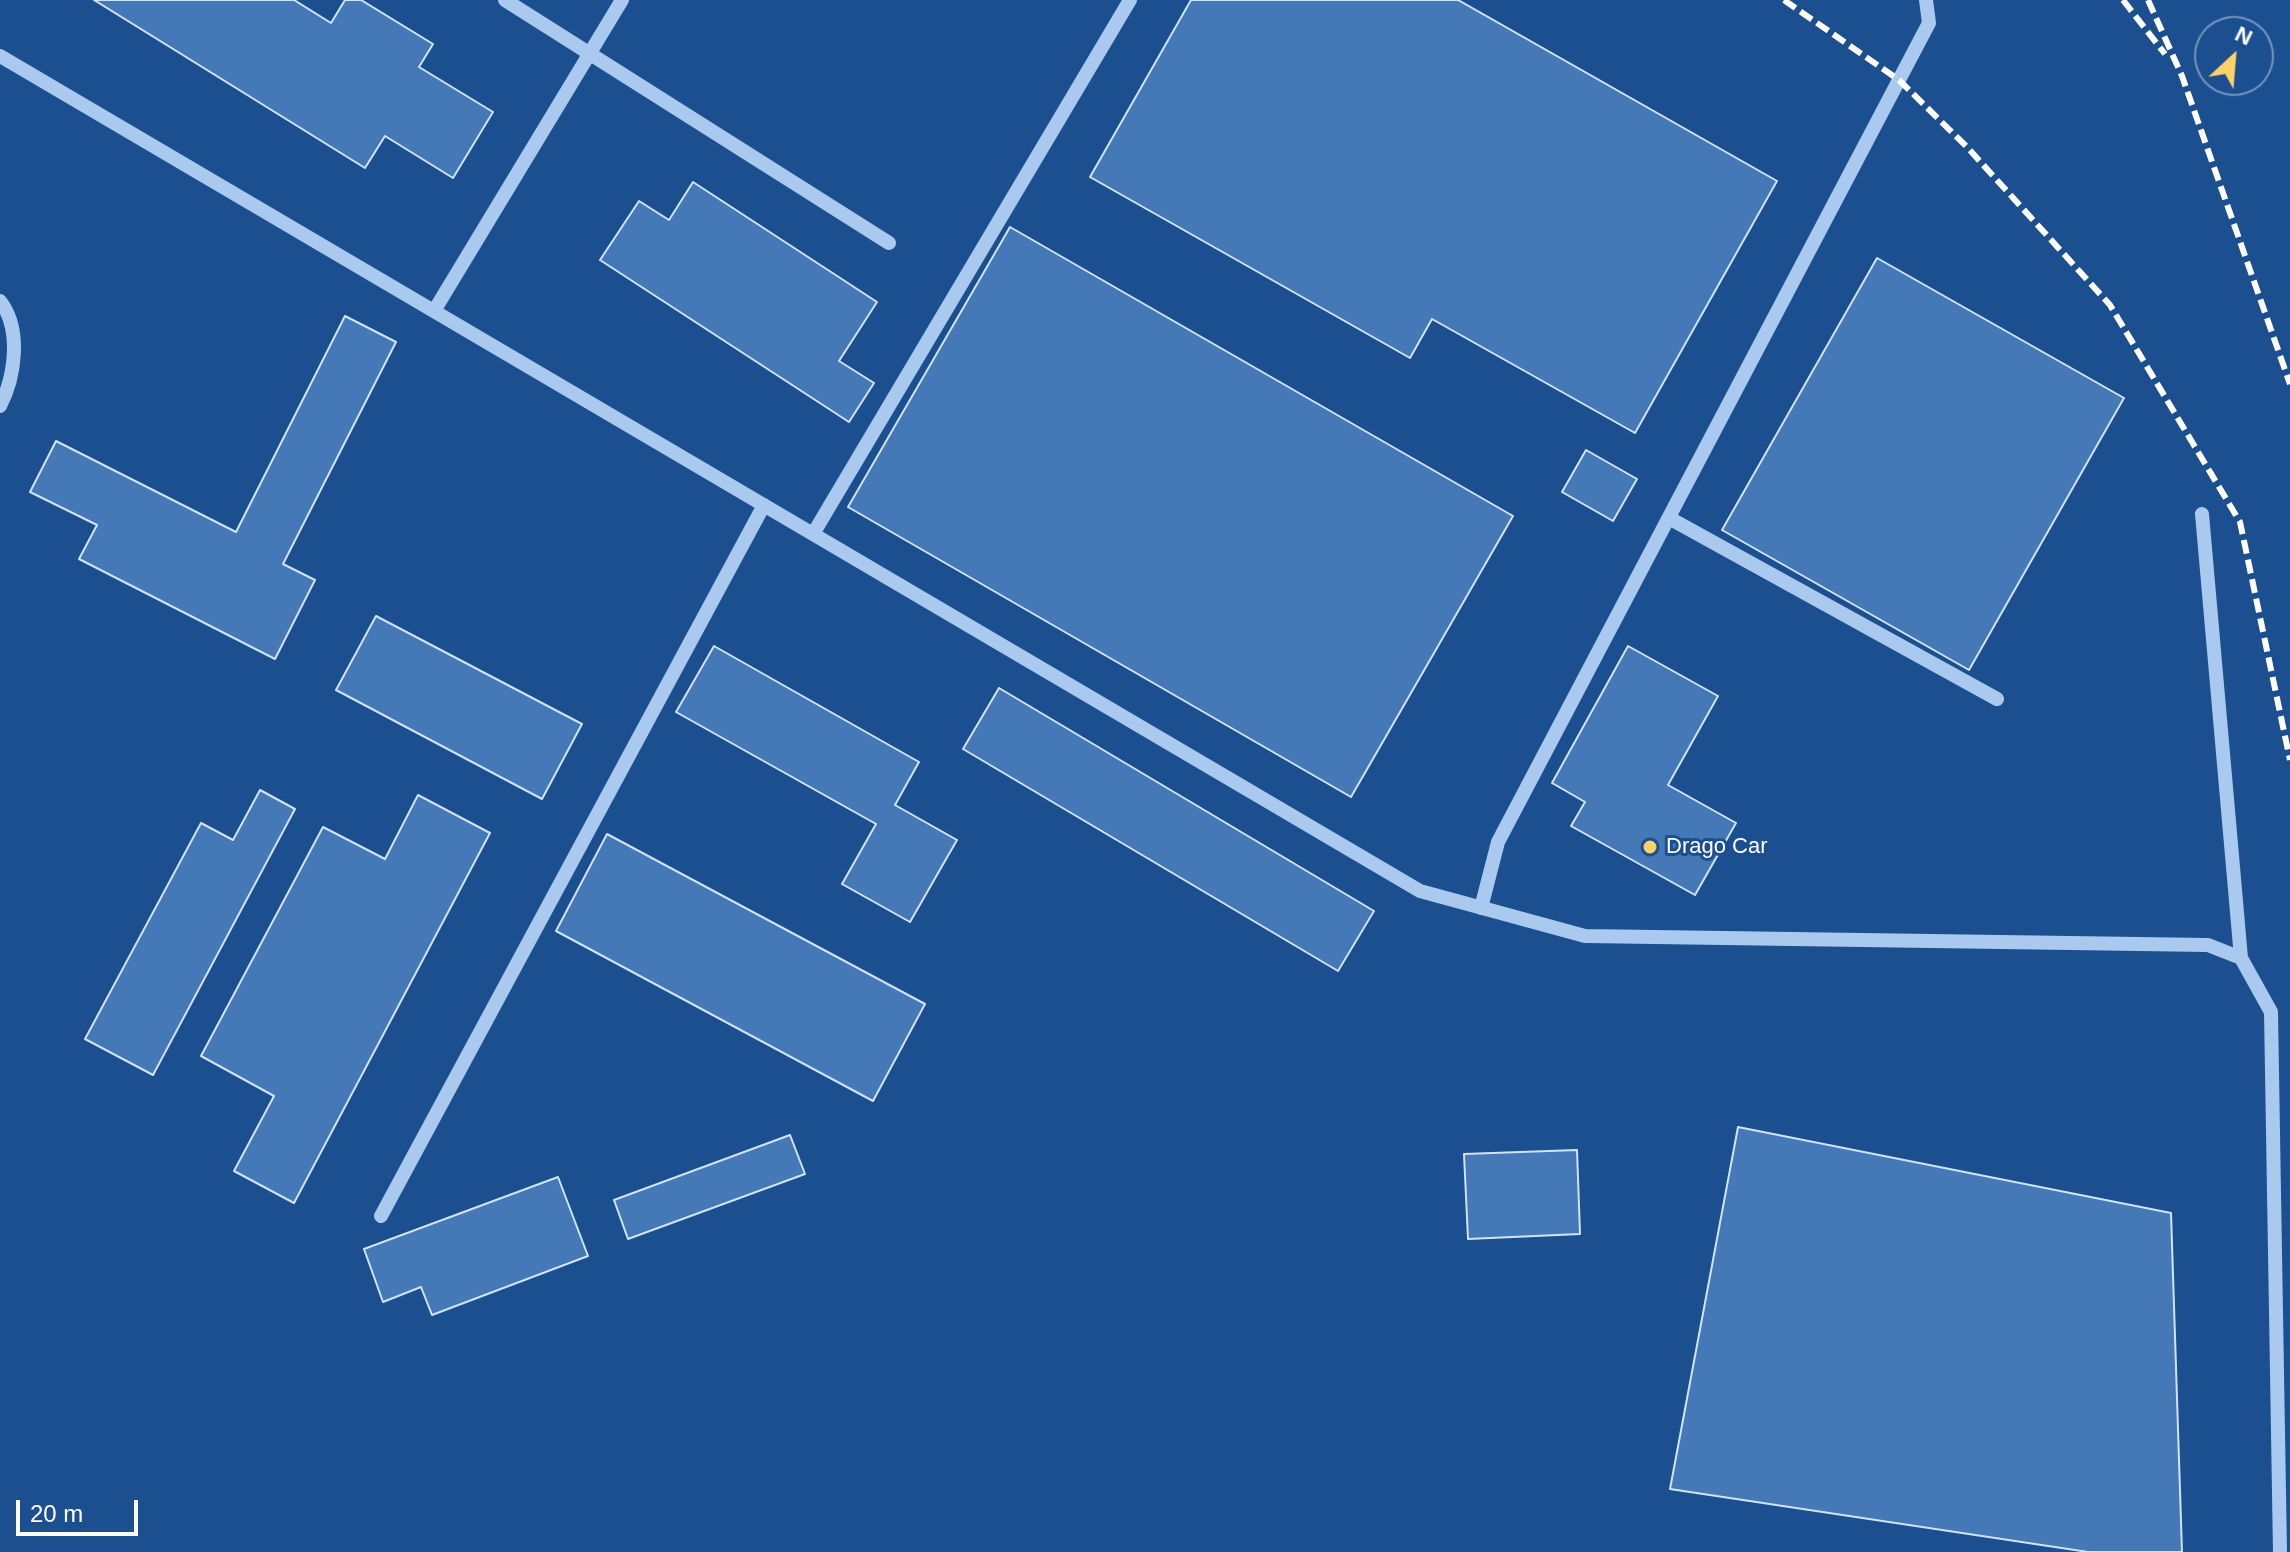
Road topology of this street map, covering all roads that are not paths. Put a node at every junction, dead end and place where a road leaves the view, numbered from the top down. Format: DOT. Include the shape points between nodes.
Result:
graph roads {
  1 [pos="505,0"];
  2 [pos="622,0"];
  3 [pos="1130,0"];
  4 [pos="1926,0"];
  5 [pos="591,53"];
  6 [pos="0,56"];
  7 [pos="889,243"];
  8 [pos="0,301"];
  9 [pos="434,311"];
  10 [pos="0,406"];
  11 [pos="764,505"];
  12 [pos="2202,514"];
  13 [pos="1669,518"];
  14 [pos="813,534"];
  15 [pos="1997,699"];
  16 [pos="1481,908"];
  17 [pos="2241,958"];
  18 [pos="381,1216"];
  19 [pos="2280,1552"];
  1 -- 5 [label="street"];
  2 -- 5 [label="street"];
  3 -- 14 [label="street"];
  4 -- 13 [label="street" via="1929,23"];
  5 -- 7 [label="street"];
  5 -- 9 [label="street"];
  6 -- 9 [label="street"];
  8 -- 10 [label="street" via="15,341 8,390"];
  9 -- 11 [label="street"];
  11 -- 14 [label="street"];
  11 -- 18 [label="street"];
  12 -- 17 [label="street"];
  13 -- 15 [label="street"];
  13 -- 16 [label="street" via="1498,842"];
  14 -- 16 [label="street" via="1420,891"];
  16 -- 17 [label="street" via="1585,936 2208,945"];
  17 -- 19 [label="street" via="2271,1012"];
}
